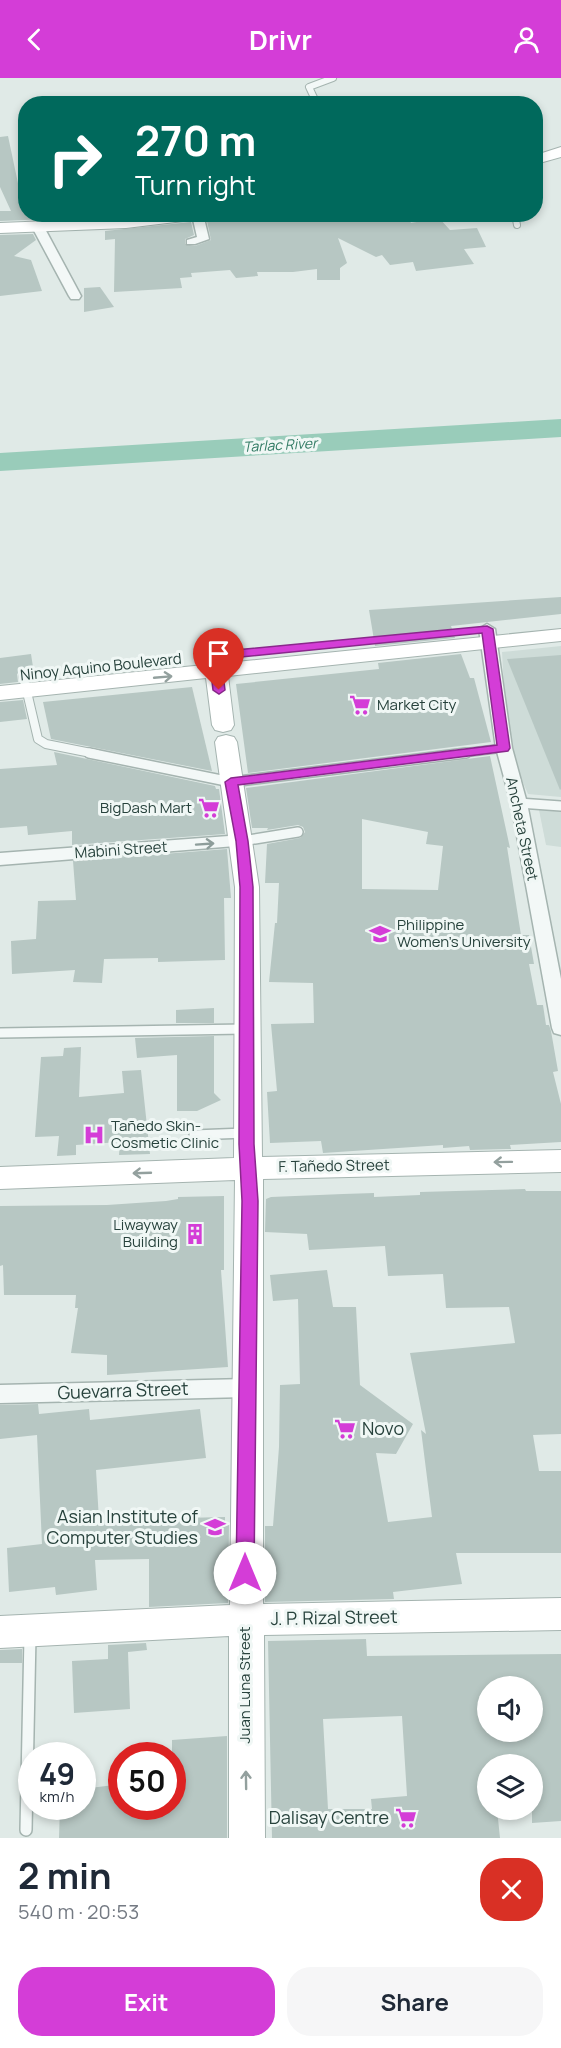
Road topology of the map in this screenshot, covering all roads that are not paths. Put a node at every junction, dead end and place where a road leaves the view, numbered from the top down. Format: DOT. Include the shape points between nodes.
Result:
graph roads {
  1 [pos="333,78"];
  2 [pos="313,96"];
  3 [pos="561,152"];
  4 [pos="543,158"];
  5 [pos="135,222"];
  6 [pos="200,222"];
  7 [pos="516,222"];
  8 [pos="517,225"];
  9 [pos="39,227"];
  10 [pos="0,228"];
  11 [pos="191,242"];
  12 [pos="75,296"];
  13 [pos="561,622"];
  14 [pos="561,635"];
  15 [pos="489,636"];
  16 [pos="215,664"];
  17 [pos="0,677"];
  18 [pos="24,683"];
  19 [pos="0,693"];
  20 [pos="504,748"];
  21 [pos="231,782"];
  22 [pos="519,803"];
  23 [pos="561,806"];
  24 [pos="298,832"];
  25 [pos="242,841"];
  26 [pos="0,859"];
  27 [pos="561,1028"];
  28 [pos="247,1029"];
  29 [pos="0,1033"];
  30 [pos="247,1133"];
  31 [pos="194,1135"];
  32 [pos="561,1161"];
  33 [pos="248,1169"];
  34 [pos="0,1178"];
  35 [pos="246,1388"];
  36 [pos="0,1394"];
  37 [pos="561,1614"];
  38 [pos="245,1620"];
  39 [pos="15,1632"];
  40 [pos="26,1830"];
  41 [pos="247,1838"];
  1 -- 2 [label="lane" via="309,87"];
  3 -- 4 [label="main road"];
  5 -- 9 [label="main road"];
  6 -- 11 [label="street" via="204,239"];
  7 -- 8 [label="lane"];
  9 -- 10 [label="main road"];
  9 -- 12 [label="street"];
  13 -- 15 [label="main road, Ninoy Aquino Boulevard"];
  14 -- 15 [label="main road, Ninoy Aquino Boulevard"];
  15 -- 16 [label="main road, Ninoy Aquino Boulevard" via="375,653"];
  15 -- 20 [label="street, Ancheta Street"];
  16 -- 18 [label="main road, Ninoy Aquino Boulevard"];
  16 -- 21 [label="main road, Juan Luna Street"];
  17 -- 18 [label="main road, Ninoy Aquino Boulevard"];
  18 -- 19 [label="main road, Ninoy Aquino Boulevard"];
  18 -- 21 [label="lane" via="35,734 46,744"];
  20 -- 21 [label="lane"];
  20 -- 22 [label="street, Ancheta Street"];
  21 -- 25 [label="main road, Juan Luna Street"];
  22 -- 23 [label="lane"];
  22 -- 27 [label="street, Ancheta Street"];
  24 -- 25 [label="lane"];
  26 -- 25 [label="street, Mabini Street, one-way"];
  25 -- 28 [label="main road, Juan Luna Street" via="247,887"];
  28 -- 29 [label="lane"];
  28 -- 30 [label="main road, Juan Luna Street"];
  30 -- 31 [label="lane"];
  30 -- 33 [label="main road, Juan Luna Street"];
  32 -- 33 [label="main road, F. Tañedo Street, one-way"];
  33 -- 34 [label="main road, F. Tañedo Street, one-way"];
  33 -- 35 [label="main road, Juan Luna Street"];
  35 -- 36 [label="street, Guevarra Street"];
  35 -- 38 [label="main road, Juan Luna Street"];
  37 -- 38 [label="main road, J. P. Rizal Street"];
  38 -- 39 [label="main road, J. P. Rizal Street"];
  41 -- 38 [label="main road, Juan Luna Street, one-way"];
  39 -- 40 [label="lane"];
}
